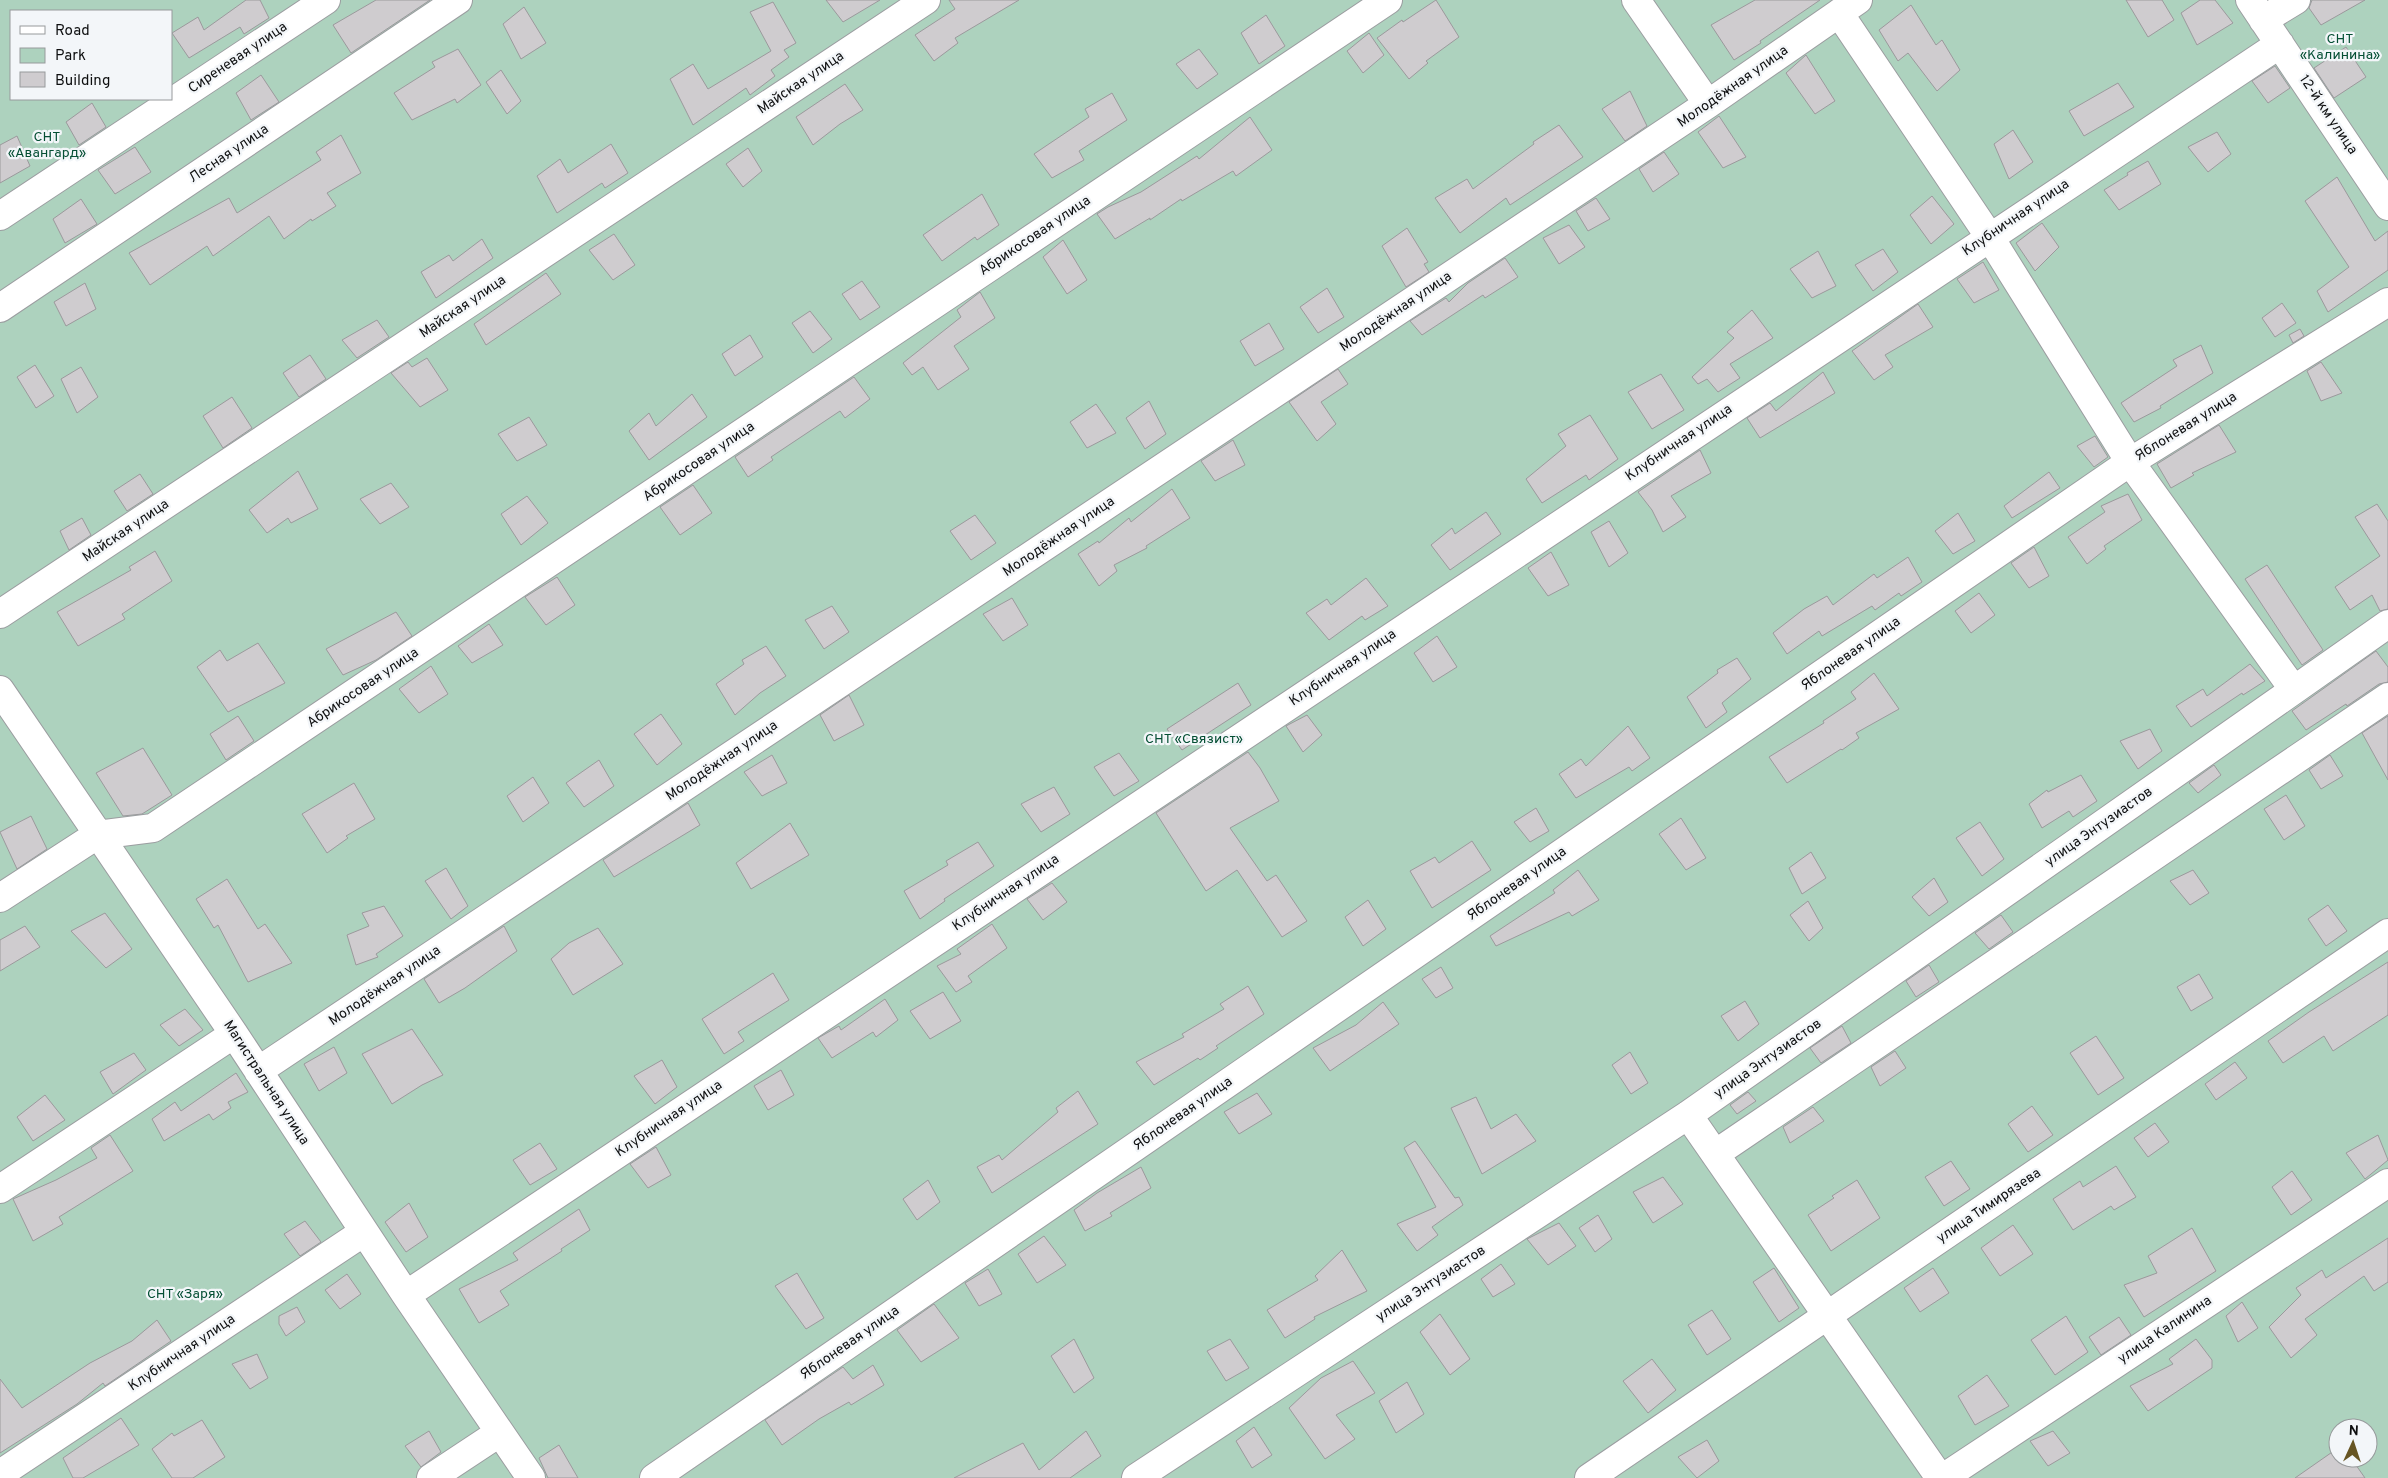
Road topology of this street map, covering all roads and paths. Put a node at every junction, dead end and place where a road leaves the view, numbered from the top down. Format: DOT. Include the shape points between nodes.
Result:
graph roads {
  1 [pos="326,0"];
  2 [pos="458,0"];
  3 [pos="926,0"];
  4 [pos="1388,0"];
  5 [pos="1636,0"];
  6 [pos="2296,0"];
  7 [pos="1849,6"];
  8 [pos="2256,10"];
  9 [pos="2280,44"];
  10 [pos="1708,104"];
  11 [pos="2388,206"];
  12 [pos="0,216"];
  13 [pos="1989,236"];
  14 [pos="2388,302"];
  15 [pos="0,308"];
  16 [pos="2130,462"];
  17 [pos="0,614"];
  18 [pos="2388,624"];
  19 [pos="0,690"];
  20 [pos="2294,690"];
  21 [pos="2388,697"];
  22 [pos="97,835"];
  23 [pos="0,898"];
  24 [pos="2388,933"];
  25 [pos="234,1034"];
  26 [pos="258,1071"];
  27 [pos="1688,1115"];
  28 [pos="1715,1154"];
  29 [pos="2388,1183"];
  30 [pos="0,1189"];
  31 [pos="364,1232"];
  32 [pos="406,1294"];
  33 [pos="1827,1316"];
  34 [pos="499,1433"];
  35 [pos="0,1474"];
  36 [pos="431,1478"];
  37 [pos="531,1478"];
  38 [pos="654,1478"];
  39 [pos="1136,1478"];
  40 [pos="1589,1478"];
  41 [pos="1941,1478"];
  1 -- 12 [label="street, Сиреневая улица"];
  2 -- 15 [label="street, Лесная улица"];
  3 -- 17 [label="street, Майская улица"];
  4 -- 22 [label="street, Абрикосовая улица" via="154,828"];
  5 -- 10 [label="street"];
  6 -- 8 [label="street"];
  7 -- 10 [label="street, Молодёжная улица"];
  7 -- 13 [label="street"];
  8 -- 9 [label="street, 12-й км улица"];
  9 -- 11 [label="street, 12-й км улица"];
  9 -- 13 [label="street, Клубничная улица"];
  10 -- 26 [label="street, Молодёжная улица"];
  13 -- 16 [label="street"];
  13 -- 32 [label="street, Клубничная улица"];
  14 -- 16 [label="street, Яблоневая улица"];
  16 -- 20 [label="street"];
  16 -- 38 [label="street, Яблоневая улица"];
  18 -- 20 [label="street, улица Энтузиастов"];
  19 -- 22 [label="street, Магистральная улица"];
  20 -- 27 [label="street, улица Энтузиастов"];
  21 -- 28 [label="street"];
  22 -- 23 [label="street, Абрикосовая улица"];
  22 -- 25 [label="street, Магистральная улица"];
  24 -- 33 [label="street, улица Тимирязева"];
  25 -- 26 [label="street, Магистральная улица"];
  25 -- 30 [label="street"];
  26 -- 31 [label="street, Магистральная улица"];
  27 -- 28 [label="street"];
  27 -- 39 [label="street, улица Энтузиастов"];
  28 -- 33 [label="street"];
  29 -- 41 [label="street, улица Калинина"];
  31 -- 32 [label="street, Магистральная улица"];
  31 -- 35 [label="street, Клубничная улица"];
  32 -- 34 [label="street, Магистральная улица"];
  33 -- 40 [label="street, улица Тимирязева"];
  33 -- 41 [label="street"];
  34 -- 36 [label="street"];
  34 -- 37 [label="street, Магистральная улица"];
}
